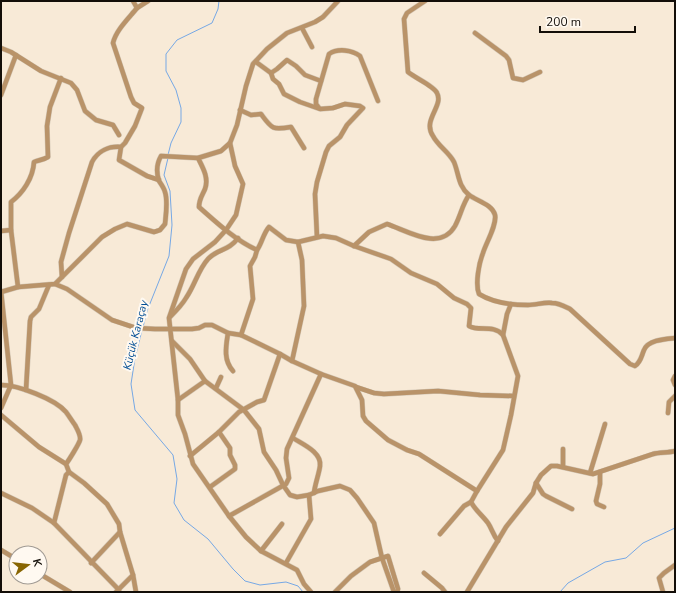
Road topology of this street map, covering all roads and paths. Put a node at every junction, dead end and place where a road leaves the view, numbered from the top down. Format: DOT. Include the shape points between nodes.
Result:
graph roads {
  1 [pos="133,1"];
  2 [pos="148,1"];
  3 [pos="338,1"];
  4 [pos="425,1"];
  5 [pos="137,8"];
  6 [pos="302,28"];
  7 [pos="475,33"];
  8 [pos="312,46"];
  9 [pos="1,48"];
  10 [pos="16,55"];
  11 [pos="256,62"];
  12 [pos="540,72"];
  13 [pos="271,73"];
  14 [pos="61,78"];
  15 [pos="321,80"];
  16 [pos="1,95"];
  17 [pos="378,101"];
  18 [pos="320,109"];
  19 [pos="240,110"];
  20 [pos="119,135"];
  21 [pos="230,143"];
  22 [pos="121,147"];
  23 [pos="304,148"];
  24 [pos="198,158"];
  25 [pos="159,180"];
  26 [pos="469,195"];
  27 [pos="11,230"];
  28 [pos="226,230"];
  29 [pos="1,231"];
  30 [pos="318,237"];
  31 [pos="238,238"];
  32 [pos="298,242"];
  33 [pos="354,246"];
  34 [pos="257,250"];
  35 [pos="62,277"];
  36 [pos="55,284"];
  37 [pos="49,285"];
  38 [pos="18,288"];
  39 [pos="1,292"];
  40 [pos="511,304"];
  41 [pos="169,318"];
  42 [pos="170,328"];
  43 [pos="228,333"];
  44 [pos="241,335"];
  45 [pos="503,335"];
  46 [pos="675,338"];
  47 [pos="171,341"];
  48 [pos="280,354"];
  49 [pos="292,361"];
  50 [pos="232,371"];
  51 [pos="321,374"];
  52 [pos="675,376"];
  53 [pos="221,377"];
  54 [pos="205,380"];
  55 [pos="1,385"];
  56 [pos="11,385"];
  57 [pos="675,385"];
  58 [pos="356,387"];
  59 [pos="216,388"];
  60 [pos="26,390"];
  61 [pos="514,396"];
  62 [pos="675,396"];
  63 [pos="178,400"];
  64 [pos="1,408"];
  65 [pos="244,410"];
  66 [pos="668,413"];
  67 [pos="1,415"];
  68 [pos="605,424"];
  69 [pos="219,432"];
  70 [pos="293,438"];
  71 [pos="562,449"];
  72 [pos="675,451"];
  73 [pos="190,456"];
  74 [pos="66,464"];
  75 [pos="563,466"];
  76 [pos="69,472"];
  77 [pos="600,472"];
  78 [pos="590,473"];
  79 [pos="536,483"];
  80 [pos="283,486"];
  81 [pos="210,487"];
  82 [pos="476,491"];
  83 [pos="1,493"];
  84 [pos="312,494"];
  85 [pos="471,502"];
  86 [pos="604,507"];
  87 [pos="572,509"];
  88 [pos="229,516"];
  89 [pos="54,523"];
  90 [pos="282,524"];
  91 [pos="120,532"];
  92 [pos="440,534"];
  93 [pos="498,541"];
  94 [pos="261,551"];
  95 [pos="382,558"];
  96 [pos="92,563"];
  97 [pos="286,563"];
  98 [pos="675,565"];
  99 [pos="424,573"];
  100 [pos="133,575"];
  101 [pos="48,579"];
  102 [pos="118,591"];
  103 [pos="70,592"];
  104 [pos="136,592"];
  105 [pos="311,592"];
  106 [pos="335,592"];
  107 [pos="394,592"];
  108 [pos="397,592"];
  109 [pos="445,592"];
  110 [pos="467,592"];
  111 [pos="662,592"];
  1 -- 5 [label="street"];
  2 -- 5 [label="street"];
  3 -- 6 [label="street" via="323,17"];
  4 -- 26 [label="street" via="407,13 404,19 408,72 438,94 429,128 435,140 450,155 460,184"];
  5 -- 22 [label="street" via="114,38 131,97 134,103 142,108 135,126"];
  6 -- 8 [label="street"];
  6 -- 11 [label="street" via="287,33"];
  7 -- 12 [label="street" via="506,56 513,78 522,80"];
  9 -- 10 [label="street"];
  10 -- 14 [label="street" via="38,69"];
  10 -- 16 [label="street"];
  11 -- 13 [label="street"];
  11 -- 19 [label="street" via="253,64"];
  13 -- 15 [label="street" via="287,60 305,75"];
  13 -- 18 [label="street" via="284,94"];
  14 -- 20 [label="street" via="77,90 85,111 96,120 113,125"];
  14 -- 27 [label="street" via="50,107 47,126 48,157 34,162 29,181 11,202"];
  15 -- 17 [label="street" via="329,54 334,51 349,51 361,59"];
  15 -- 18 [label="street" via="316,104"];
  18 -- 30 [label="street" via="345,104 363,108 326,152 315,194"];
  19 -- 21 [label="street"];
  19 -- 23 [label="street" via="251,115 261,114 274,129 291,127"];
  21 -- 24 [label="street" via="221,150"];
  21 -- 28 [label="street" via="243,187 236,215"];
  22 -- 25 [label="street" via="119,160"];
  22 -- 35 [label="street" via="112,146 96,155 92,162 61,262"];
  24 -- 25 [label="street" via="161,156 157,164"];
  24 -- 28 [label="street" via="207,180 199,199 199,207"];
  25 -- 35 [label="street" via="165,192 166,203 166,224 160,230 154,232 127,224 115,229 102,237"];
  26 -- 33 [label="street" via="463,203 455,226 444,236 424,238 388,224 369,232"];
  26 -- 40 [label="street" via="491,208 495,215 482,254 477,284 479,294"];
  27 -- 29 [label="street"];
  27 -- 38 [label="street"];
  28 -- 31 [label="street"];
  28 -- 41 [label="street" via="193,259 186,269"];
  30 -- 32 [label="street"];
  30 -- 33 [label="street" via="336,238"];
  31 -- 34 [label="street"];
  31 -- 41 [label="street" via="230,247 206,260 186,298"];
  32 -- 34 [label="street" via="286,240 269,227"];
  32 -- 49 [label="street" via="302,260 304,306"];
  33 -- 45 [label="street" via="391,259 411,273 437,284 471,308 469,326 494,329"];
  34 -- 44 [label="street" via="250,266 253,299"];
  35 -- 36 [label="street"];
  36 -- 37 [label="street"];
  36 -- 42 [label="street" via="68,289 112,320 136,328"];
  37 -- 38 [label="street"];
  37 -- 60 [label="street" via="39,309 30,321"];
  38 -- 39 [label="street"];
  39 -- 56 [label="street"];
  40 -- 45 [label="street"];
  40 -- 46 [label="street" via="533,305 551,302 570,309 635,366 642,359 648,344"];
  41 -- 42 [label="street"];
  42 -- 43 [label="street" via="192,329 212,325"];
  42 -- 47 [label="street"];
  43 -- 44 [label="street"];
  43 -- 50 [label="street" via="226,357"];
  44 -- 48 [label="street"];
  45 -- 61 [label="street" via="518,376"];
  47 -- 54 [label="street" via="190,359"];
  47 -- 63 [label="street"];
  48 -- 49 [label="street"];
  48 -- 65 [label="street" via="264,400"];
  49 -- 51 [label="street"];
  51 -- 58 [label="street"];
  51 -- 70 [label="street"];
  52 -- 57 [label="street" via="672,380"];
  53 -- 59 [label="street"];
  54 -- 59 [label="street"];
  54 -- 63 [label="street"];
  55 -- 56 [label="street"];
  56 -- 60 [label="street"];
  56 -- 64 [label="street"];
  58 -- 61 [label="street" via="384,394 438,391"];
  58 -- 82 [label="street" via="362,400 363,416 366,421 388,440 419,454"];
  59 -- 65 [label="street"];
  60 -- 74 [label="street" via="54,403 66,412 79,433 80,440"];
  61 -- 82 [label="street" via="503,450"];
  62 -- 66 [label="street" via="669,402"];
  63 -- 73 [label="street" via="178,415"];
  65 -- 69 [label="street"];
  65 -- 80 [label="street" via="259,429 264,452"];
  67 -- 74 [label="street" via="39,447"];
  68 -- 78 [label="street"];
  69 -- 73 [label="street"];
  69 -- 81 [label="street" via="230,448 235,469"];
  70 -- 80 [label="street" via="287,449 286,458 289,478"];
  70 -- 84 [label="street" via="314,452 320,461"];
  71 -- 75 [label="street"];
  72 -- 77 [label="street" via="653,454"];
  73 -- 81 [label="street"];
  74 -- 76 [label="street"];
  75 -- 78 [label="street"];
  75 -- 79 [label="street" via="551,466 546,469"];
  76 -- 89 [label="street"];
  76 -- 91 [label="street" via="107,504 119,524"];
  77 -- 78 [label="street"];
  77 -- 86 [label="street" via="596,501"];
  79 -- 87 [label="street" via="543,494"];
  79 -- 93 [label="street" via="533,493"];
  80 -- 84 [label="street" via="290,495 298,497"];
  80 -- 88 [label="street"];
  81 -- 88 [label="street"];
  82 -- 85 [label="street"];
  83 -- 89 [label="street" via="32,508"];
  84 -- 95 [label="street" via="340,486 350,490 374,523"];
  84 -- 97 [label="street" via="312,519"];
  85 -- 92 [label="street" via="464,506"];
  85 -- 93 [label="street"];
  88 -- 94 [label="street"];
  89 -- 96 [label="street"];
  90 -- 94 [label="street"];
  91 -- 96 [label="street"];
  91 -- 100 [label="street"];
  93 -- 110 [label="street"];
  94 -- 97 [label="street"];
  95 -- 106 [label="street" via="370,562"];
  95 -- 107 [label="street"];
  95 -- 108 [label="street" via="388,556"];
  96 -- 102 [label="street"];
  97 -- 105 [label="street" via="297,570"];
  98 -- 111 [label="street" via="659,578"];
  99 -- 109 [label="street"];
  100 -- 102 [label="street"];
  100 -- 104 [label="street"];
  101 -- 103 [label="street"];
}
